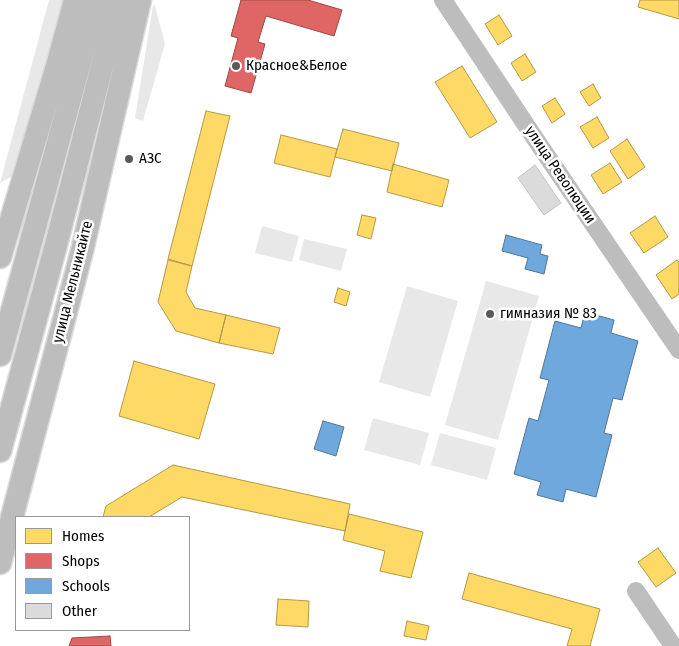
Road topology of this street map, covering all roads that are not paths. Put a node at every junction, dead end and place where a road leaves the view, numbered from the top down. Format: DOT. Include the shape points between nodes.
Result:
graph roads {
  1 [pos="75,0"];
  2 [pos="97,0"];
  3 [pos="119,0"];
  4 [pos="140,0"];
  5 [pos="443,0"];
  6 [pos="0,257"];
  7 [pos="679,350"];
  8 [pos="0,355"];
  9 [pos="0,451"];
  10 [pos="0,563"];
  11 [pos="636,591"];
  12 [pos="673,646"];
  1 -- 6 [label="main road"];
  2 -- 8 [label="main road"];
  3 -- 9 [label="main road, улица Мельникайте"];
  4 -- 10 [label="main road, улица Мельникайте" via="82,250"];
  5 -- 7 [label="street, улица Революции"];
  11 -- 12 [label="street"];
}
